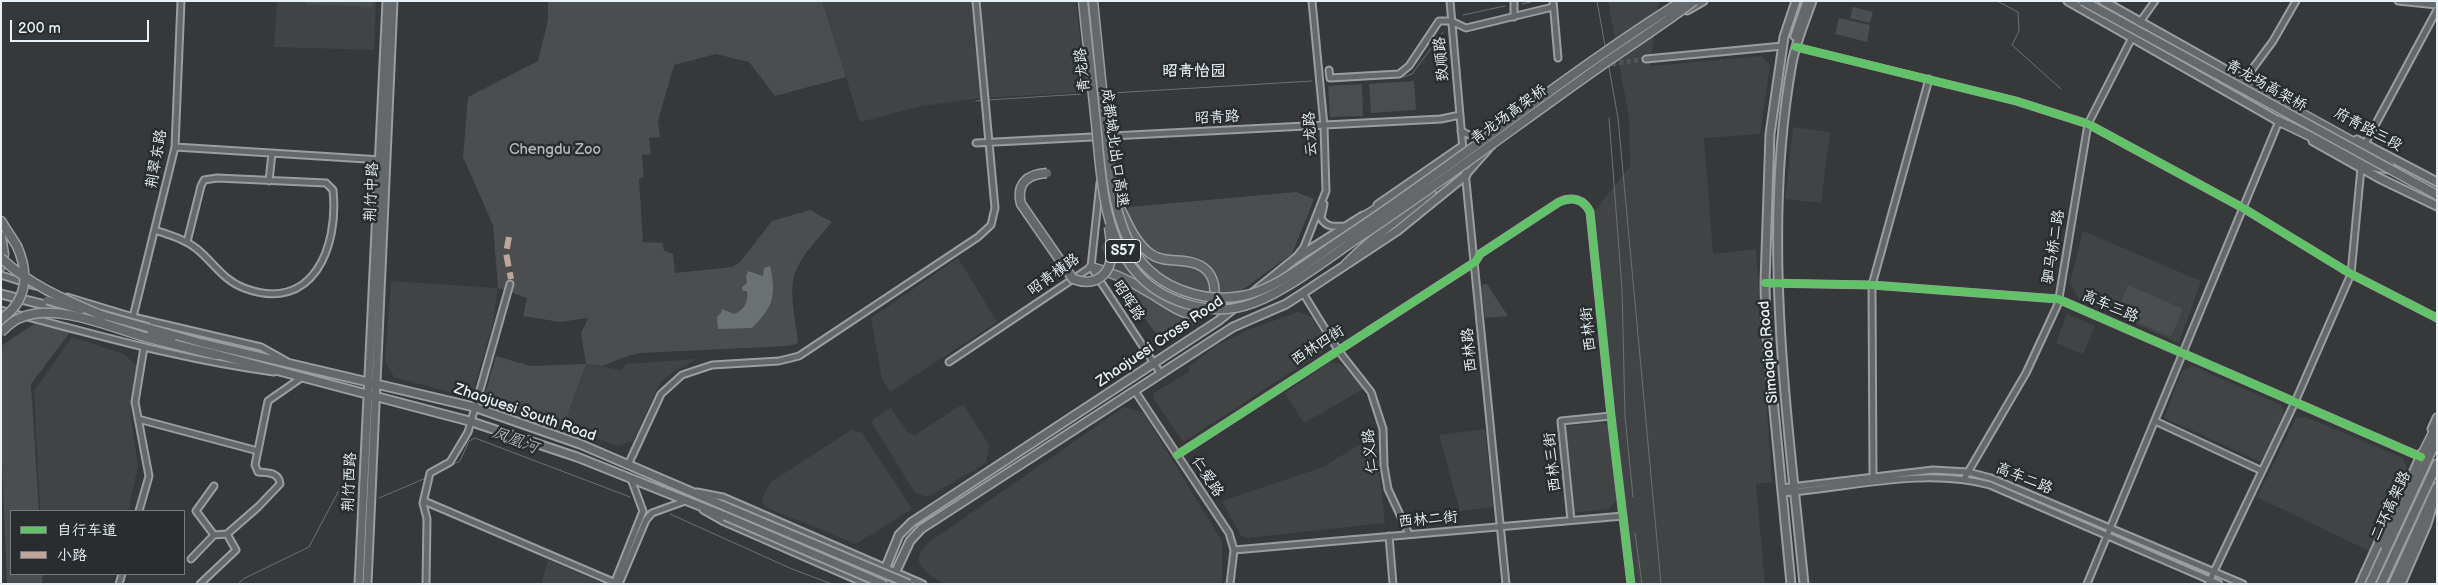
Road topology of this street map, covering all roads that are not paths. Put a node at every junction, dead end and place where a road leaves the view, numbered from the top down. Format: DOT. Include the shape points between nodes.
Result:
graph roads {
  1 [pos="181,1"];
  2 [pos="387,1"];
  3 [pos="394,1"];
  4 [pos="976,1"];
  5 [pos="1083,1"];
  6 [pos="1088,1"];
  7 [pos="1093,1"];
  8 [pos="1312,1"];
  9 [pos="1450,1"];
  10 [pos="1514,1"];
  11 [pos="1678,1"];
  12 [pos="1682,1"];
  13 [pos="1694,1"];
  14 [pos="1703,1"];
  15 [pos="1796,1"];
  16 [pos="1801,1"];
  17 [pos="1807,1"];
  18 [pos="1812,1"];
  19 [pos="2068,1"];
  20 [pos="2083,1"];
  21 [pos="2093,1"];
  22 [pos="2103,1"];
  23 [pos="2155,1"];
  24 [pos="2296,1"];
  25 [pos="2398,1"];
  26 [pos="1553,4"];
  27 [pos="2437,5"];
  28 [pos="2437,10"];
  29 [pos="1672,12"];
  30 [pos="1514,17"];
  31 [pos="1451,20"];
  32 [pos="2140,22"];
  33 [pos="2132,37"];
  34 [pos="1793,42"];
  35 [pos="1783,46"];
  36 [pos="1558,58"];
  37 [pos="1646,59"];
  38 [pos="1781,59"];
  39 [pos="1594,66"];
  40 [pos="1329,70"];
  41 [pos="1929,79"];
  42 [pos="2245,79"];
  43 [pos="2283,103"];
  44 [pos="1460,115"];
  45 [pos="2280,121"];
  46 [pos="2088,124"];
  47 [pos="1324,126"];
  48 [pos="1461,131"];
  49 [pos="1103,136"];
  50 [pos="990,142"];
  51 [pos="976,143"];
  52 [pos="2365,144"];
  53 [pos="1492,146"];
  54 [pos="176,147"];
  55 [pos="1462,147"];
  56 [pos="272,153"];
  57 [pos="383,160"];
  58 [pos="1453,167"];
  59 [pos="2361,168"];
  60 [pos="2389,168"];
  61 [pos="1047,173"];
  62 [pos="1466,176"];
  63 [pos="269,181"];
  64 [pos="2437,182"];
  65 [pos="1326,190"];
  66 [pos="2437,190"];
  67 [pos="1104,192"];
  68 [pos="2437,195"];
  69 [pos="1114,198"];
  70 [pos="2437,206"];
  71 [pos="2243,208"];
  72 [pos="1360,219"];
  73 [pos="1,221"];
  74 [pos="1348,226"];
  75 [pos="155,230"];
  76 [pos="1,236"];
  77 [pos="187,242"];
  78 [pos="1337,247"];
  79 [pos="1,258"];
  80 [pos="1295,259"];
  81 [pos="1475,262"];
  82 [pos="1346,264"];
  83 [pos="1,266"];
  84 [pos="1091,267"];
  85 [pos="2351,274"];
  86 [pos="1,275"];
  87 [pos="1778,283"];
  88 [pos="510,284"];
  89 [pos="1765,284"];
  90 [pos="1872,285"];
  91 [pos="1,290"];
  92 [pos="1303,293"];
  93 [pos="1,294"];
  94 [pos="2058,299"];
  95 [pos="1,310"];
  96 [pos="103,316"];
  97 [pos="133,317"];
  98 [pos="2437,318"];
  99 [pos="1,319"];
  100 [pos="1,332"];
  101 [pos="148,333"];
  102 [pos="144,347"];
  103 [pos="1338,350"];
  104 [pos="2184,353"];
  105 [pos="216,355"];
  106 [pos="949,362"];
  107 [pos="288,363"];
  108 [pos="1154,364"];
  109 [pos="284,374"];
  110 [pos="1161,374"];
  111 [pos="301,378"];
  112 [pos="368,382"];
  113 [pos="377,384"];
  114 [pos="1135,391"];
  115 [pos="368,394"];
  116 [pos="376,397"];
  117 [pos="2295,402"];
  118 [pos="474,407"];
  119 [pos="2437,410"];
  120 [pos="1610,416"];
  121 [pos="2437,418"];
  122 [pos="138,419"];
  123 [pos="469,421"];
  124 [pos="2155,421"];
  125 [pos="2435,426"];
  126 [pos="2437,438"];
  127 [pos="258,450"];
  128 [pos="1177,455"];
  129 [pos="2421,457"];
  130 [pos="2437,464"];
  131 [pos="628,466"];
  132 [pos="2262,471"];
  133 [pos="1968,472"];
  134 [pos="2413,475"];
  135 [pos="1873,477"];
  136 [pos="631,479"];
  137 [pos="1964,479"];
  138 [pos="214,486"];
  139 [pos="1795,489"];
  140 [pos="2437,489"];
  141 [pos="690,490"];
  142 [pos="1782,491"];
  143 [pos="424,500"];
  144 [pos="689,502"];
  145 [pos="139,510"];
  146 [pos="1623,516"];
  147 [pos="1571,520"];
  148 [pos="1500,526"];
  149 [pos="2111,528"];
  150 [pos="227,534"];
  151 [pos="1409,534"];
  152 [pos="214,535"];
  153 [pos="1389,536"];
  154 [pos="2107,536"];
  155 [pos="1234,550"];
  156 [pos="191,560"];
  157 [pos="885,568"];
  158 [pos="2214,571"];
  159 [pos="895,572"];
  160 [pos="2209,582"];
  161 [pos="617,583"];
  162 [pos="200,584"];
  163 [pos="359,584"];
  164 [pos="367,584"];
  165 [pos="426,584"];
  166 [pos="866,584"];
  167 [pos="879,584"];
  168 [pos="883,584"];
  169 [pos="890,584"];
  170 [pos="909,584"];
  171 [pos="923,584"];
  172 [pos="1230,584"];
  173 [pos="1392,584"];
  174 [pos="1506,584"];
  175 [pos="1631,584"];
  176 [pos="1791,584"];
  177 [pos="1804,584"];
  178 [pos="2087,584"];
  179 [pos="2220,584"];
  180 [pos="2243,584"];
  181 [pos="2360,584"];
  182 [pos="2365,584"];
  183 [pos="2370,584"];
  184 [pos="2381,584"];
  185 [pos="2393,584"];
  186 [pos="2401,584"];
  1 -- 54 [label="street, 荆翠东路"];
  2 -- 57 [label="main road, 荆竹中路"];
  3 -- 57 [label="main road, 荆竹中路"];
  4 -- 50 [label="street"];
  5 -- 67 [label="highway, 成都城北出口高速 / S57, bridge"];
  6 -- 49 [label="street, 青龙路"];
  7 -- 69 [label="highway, 成都城北出口高速 / S57, bridge"];
  8 -- 47 [label="street, 云龙路"];
  9 -- 31 [label="street, 致顺路"];
  10 -- 30 [label="street"];
  11 -- 29 [label="main road, bridge"];
  12 -- 29 [label="highway, 青龙场高架桥, bridge"];
  13 -- 29 [label="highway, 青龙场高架桥, bridge"];
  14 -- 29 [label="main road, bridge"];
  15 -- 35 [label="main road, Simaqiao Road"];
  16 -- 34 [label="main road"];
  17 -- 34 [label="main road"];
  18 -- 34 [label="main road, Simaqiao Road"];
  19 -- 33 [label="main road"];
  20 -- 60 [label="highway, 青龙场高架桥, bridge"];
  21 -- 60 [label="highway, 青龙场高架桥, bridge"];
  22 -- 32 [label="main road, 府青路三段"];
  23 -- 32 [label="street, 驷马桥二路"];
  24 -- 42 [label="street" via="2273,41"];
  25 -- 27 [label="street"];
  26 -- 30 [label="street"];
  26 -- 36 [label="street"];
  28 -- 52 [label="street"];
  29 -- 58 [label="highway, 青龙场高架桥, bridge"];
  30 -- 31 [label="street" via="1466,28"];
  31 -- 40 [label="street" via="1438,21 1408,66 1399,74 1330,78"];
  31 -- 44 [label="street, 致顺路"];
  32 -- 33 [label="street, 驷马桥二路"];
  32 -- 42 [label="main road, 府青路三段"];
  33 -- 45 [label="main road"];
  33 -- 46 [label="street, 驷马桥二路"];
  34 -- 38 [label="main road"];
  34 -- 41 [label="street"];
  34 -- 87 [label="main road, Simaqiao Road" via="1779,198"];
  35 -- 37 [label="street"];
  35 -- 38 [label="main road, Simaqiao Road"];
  38 -- 89 [label="main road, Simaqiao Road" via="1770,134"];
  39 -- 53 [label="street" via="1571,88"];
  41 -- 46 [label="street" via="2016,101"];
  41 -- 90 [label="street"];
  42 -- 43 [label="main road, 府青路三段"];
  43 -- 52 [label="main road, 府青路三段"];
  43 -- 60 [label="highway" via="2377,155"];
  44 -- 47 [label="street, 昭青路"];
  44 -- 48 [label="street, 西林路"];
  45 -- 59 [label="main road"];
  45 -- 60 [label="highway" via="2372,166"];
  45 -- 71 [label="street"];
  46 -- 71 [label="street"];
  46 -- 94 [label="street, 驷马桥二路"];
  47 -- 49 [label="street, 昭青路"];
  47 -- 65 [label="street, 云龙路"];
  48 -- 53 [label="street"];
  48 -- 55 [label="street, 西林路"];
  49 -- 50 [label="street, 昭青路"];
  49 -- 84 [label="street, 昭青横路"];
  50 -- 51 [label="street, 昭青路"];
  50 -- 131 [label="street" via="995,208 986,231 795,358 712,365 682,375 661,394"];
  52 -- 64 [label="main road, 府青路三段"];
  53 -- 62 [label="street"];
  54 -- 56 [label="street"];
  54 -- 75 [label="street, 荆翠东路"];
  55 -- 62 [label="street, 西林路"];
  55 -- 72 [label="main road, Zhaojuesi Cross Road" via="1408,182"];
  56 -- 57 [label="street"];
  56 -- 63 [label="street"];
  57 -- 112 [label="main road, 荆竹中路"];
  57 -- 113 [label="main road, 荆竹中路"];
  58 -- 72 [label="highway, bridge"];
  58 -- 78 [label="highway, 青龙场高架桥, bridge"];
  58 -- 82 [label="highway, bridge"];
  59 -- 70 [label="main road"];
  59 -- 85 [label="street"];
  60 -- 66 [label="highway, 青龙场高架桥, bridge"];
  60 -- 68 [label="highway, 青龙场高架桥, bridge"];
  61 -- 67 [label="highway, bridge" via="1035,174 1024,181 1019,195 1021,204 1068,274 1079,282 1096,280 1110,264"];
  62 -- 81 [label="street, 西林路"];
  62 -- 82 [label="main road, Zhaojuesi Cross Road" via="1397,231"];
  63 -- 77 [label="street" via="204,180"];
  63 -- 77 [label="street" via="326,183 333,190 333,226 322,264 312,277 287,292 258,292 231,282"];
  65 -- 74 [label="street" via="1321,218 1330,226"];
  65 -- 80 [label="street, 云龙路" via="1304,247"];
  67 -- 78 [label="highway, 成都城北出口高速 / S57, bridge" via="1113,230 1136,272 1148,284 1184,303 1224,310 1244,306 1268,297"];
  69 -- 78 [label="highway, 成都城北出口高速 / S57, bridge" via="1127,238 1150,272 1166,284 1198,295 1217,298 1243,296 1261,290"];
  69 -- 84 [label="highway, bridge" via="1138,242 1149,254 1162,260 1200,266 1212,281 1214,296 1211,306 1206,312 1182,312 1130,280"];
  71 -- 85 [label="street"];
  71 -- 104 [label="street"];
  72 -- 74 [label="main road, Zhaojuesi Cross Road"];
  73 -- 99 [label="highway, bridge" via="24,260 25,276 19,301"];
  74 -- 80 [label="main road, Zhaojuesi Cross Road"];
  75 -- 77 [label="street"];
  75 -- 97 [label="street, 荆翠东路"];
  76 -- 83 [label="highway" via="4,254"];
  79 -- 96 [label="highway, bridge" via="65,300"];
  80 -- 108 [label="main road, Zhaojuesi Cross Road" via="1218,322"];
  81 -- 103 [label="street, 西林四街"];
  81 -- 120 [label="street, 西林街" via="1480,254 1564,200 1571,198 1587,206 1592,222"];
  81 -- 148 [label="street, 西林路"];
  82 -- 92 [label="main road, Zhaojuesi Cross Road"];
  84 -- 106 [label="street, 昭青横路"];
  84 -- 108 [label="street, 昭晖路"];
  85 -- 98 [label="street"];
  85 -- 117 [label="street"];
  86 -- 97 [label="street"];
  87 -- 89 [label="street, 高车三路"];
  87 -- 90 [label="street, 高车三路"];
  87 -- 139 [label="main road, Simaqiao Road"];
  88 -- 118 [label="street"];
  89 -- 142 [label="main road, Simaqiao Road" via="1766,327"];
  90 -- 94 [label="street, 高车三路"];
  90 -- 135 [label="street"];
  91 -- 96 [label="main road, bridge"];
  92 -- 103 [label="street, 仁义路"];
  92 -- 110 [label="main road, Zhaojuesi Cross Road" via="1233,327"];
  93 -- 101 [label="main road, bridge"];
  94 -- 104 [label="street, 高车三路"];
  94 -- 133 [label="street, 驷马桥二路" via="2026,373"];
  95 -- 102 [label="street"];
  96 -- 101 [label="main road, bridge"];
  97 -- 107 [label="street" via="261,347"];
  100 -- 101 [label="highway, bridge" via="19,318 35,313 60,313"];
  101 -- 105 [label="highway"];
  101 -- 107 [label="main road, Zhaojuesi South Road"];
  102 -- 109 [label="street"];
  102 -- 122 [label="street" via="135,402"];
  103 -- 128 [label="street, 西林四街"];
  103 -- 151 [label="street, 仁义路" via="1371,392 1383,429 1388,490"];
  104 -- 117 [label="street, 高车三路"];
  104 -- 124 [label="street"];
  105 -- 109 [label="main road, Zhaojuesi South Road"];
  107 -- 112 [label="main road, Zhaojuesi South Road"];
  108 -- 110 [label="street, 昭晖路"];
  108 -- 157 [label="main road, Zhaojuesi Cross Road" via="912,522 899,536"];
  109 -- 111 [label="main road, Zhaojuesi South Road"];
  110 -- 114 [label="main road, Zhaojuesi Cross Road"];
  111 -- 115 [label="main road, Zhaojuesi South Road"];
  111 -- 127 [label="street" via="268,401"];
  112 -- 113 [label="main road, Zhaojuesi South Road"];
  112 -- 115 [label="main road, 荆竹西路"];
  113 -- 116 [label="main road, 荆竹西路"];
  113 -- 118 [label="main road, Zhaojuesi South Road"];
  114 -- 128 [label="street, 仁爱路"];
  114 -- 159 [label="main road, Zhaojuesi Cross Road" via="922,529 910,540"];
  115 -- 116 [label="main road, Zhaojuesi South Road"];
  115 -- 163 [label="main road, 荆竹西路"];
  116 -- 123 [label="main road, Zhaojuesi South Road"];
  116 -- 164 [label="main road, 荆竹西路"];
  117 -- 129 [label="street, 高车三路"];
  117 -- 132 [label="street"];
  118 -- 123 [label="street"];
  118 -- 131 [label="main road, Zhaojuesi South Road" via="580,444"];
  119 -- 125 [label="street"];
  120 -- 146 [label="street, 西林街"];
  120 -- 147 [label="street, 西林三街" via="1561,421"];
  121 -- 125 [label="main road"];
  122 -- 127 [label="street"];
  122 -- 145 [label="street" via="149,476"];
  123 -- 136 [label="main road, Zhaojuesi South Road" via="577,457"];
  123 -- 143 [label="street" via="468,432 450,462 430,473"];
  124 -- 132 [label="street"];
  124 -- 149 [label="street"];
  125 -- 129 [label="highway"];
  126 -- 183 [label="highway, 二环高架路"];
  127 -- 150 [label="street" via="255,465 258,472 275,474 280,484"];
  128 -- 155 [label="street, 仁爱路" via="1229,533"];
  129 -- 134 [label="main road"];
  130 -- 184 [label="highway, 二环高架路"];
  131 -- 141 [label="main road, Zhaojuesi South Road"];
  132 -- 158 [label="street"];
  133 -- 135 [label="street, 高车二路" via="1933,470"];
  133 -- 137 [label="street, 驷马桥二路"];
  133 -- 149 [label="street, 高车二路" via="1991,478"];
  134 -- 181 [label="main road"];
  134 -- 182 [label="highway"];
  135 -- 139 [label="street, 高车二路"];
  136 -- 144 [label="main road, Zhaojuesi South Road"];
  136 -- 161 [label="street" via="644,511"];
  137 -- 139 [label="street, 高车二路" via="1916,478"];
  137 -- 154 [label="street, 高车二路" via="1990,485"];
  138 -- 152 [label="street" via="196,511"];
  139 -- 142 [label="street, 高车二路"];
  139 -- 177 [label="main road, Simaqiao Road"];
  140 -- 185 [label="highway"];
  140 -- 186 [label="main road" via="2427,524"];
  141 -- 157 [label="street, Zhaojuesi South Road" via="723,498"];
  141 -- 170 [label="main road, Zhaojuesi South Road, bridge"];
  142 -- 176 [label="main road, Simaqiao Road"];
  143 -- 161 [label="street"];
  143 -- 165 [label="street" via="427,519"];
  144 -- 161 [label="street" via="652,513"];
  144 -- 166 [label="street, Zhaojuesi South Road" via="724,522"];
  144 -- 168 [label="main road, Zhaojuesi South Road, bridge"];
  146 -- 147 [label="street, 西林二街"];
  146 -- 175 [label="street, 西林街"];
  147 -- 148 [label="street, 西林二街"];
  148 -- 151 [label="street, 西林二街"];
  148 -- 174 [label="street, 西林路"];
  149 -- 154 [label="street"];
  149 -- 158 [label="street, 高车二路"];
  150 -- 152 [label="street"];
  150 -- 162 [label="street" via="236,550"];
  151 -- 153 [label="street, 西林二街"];
  152 -- 156 [label="street"];
  153 -- 155 [label="street, 西林二街"];
  153 -- 173 [label="street"];
  154 -- 160 [label="street, 高车二路"];
  154 -- 178 [label="street"];
  155 -- 172 [label="street, 仁爱路"];
  157 -- 159 [label="street, Zhaojuesi South Road"];
  157 -- 167 [label="main road, Zhaojuesi Cross Road"];
  158 -- 160 [label="street"];
  158 -- 180 [label="street, 高车二路"];
  159 -- 169 [label="main road, Zhaojuesi Cross Road"];
  159 -- 171 [label="street, Zhaojuesi South Road"];
  160 -- 179 [label="street, 高车二路"];
}
